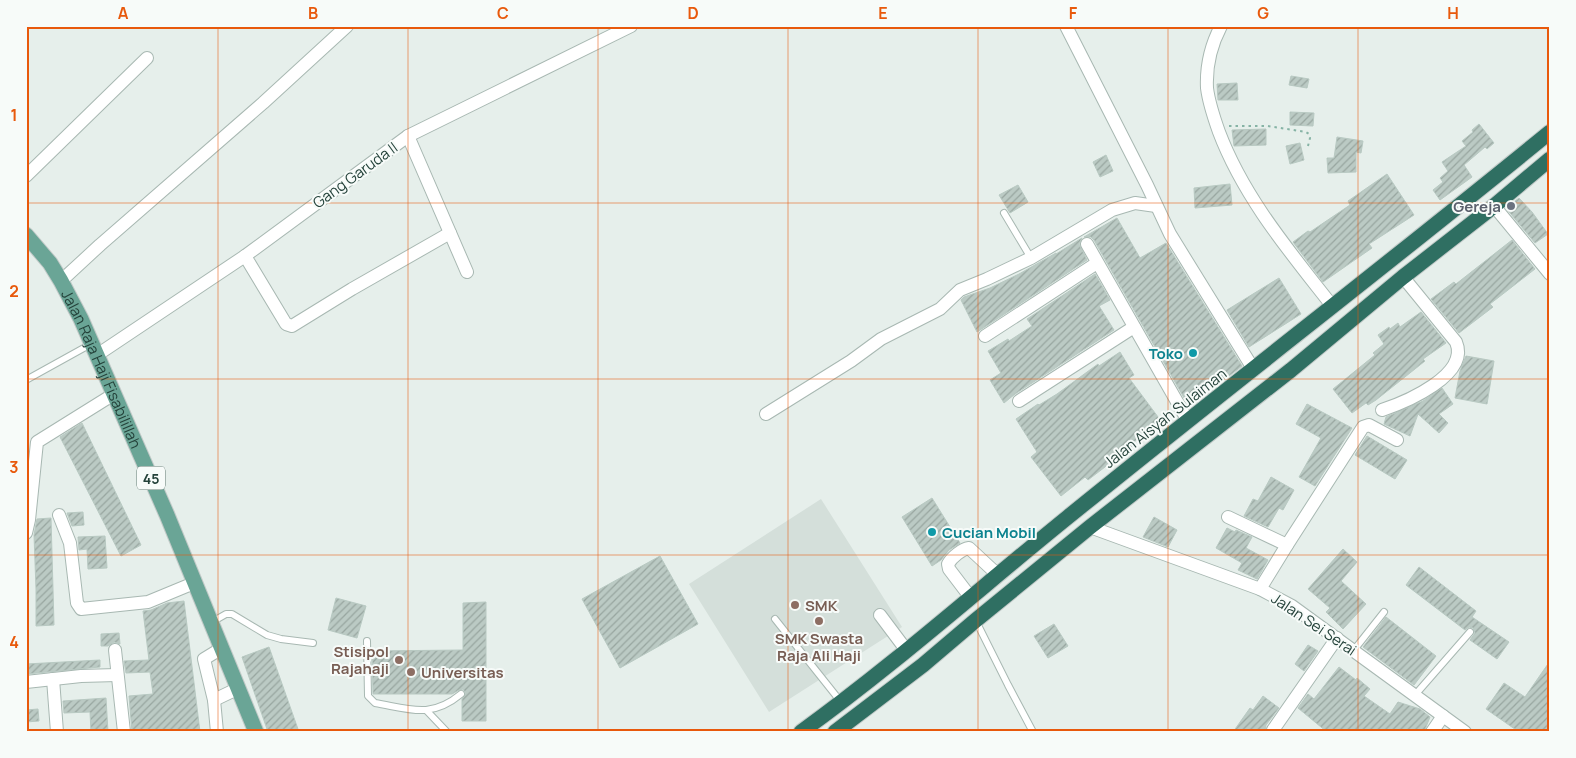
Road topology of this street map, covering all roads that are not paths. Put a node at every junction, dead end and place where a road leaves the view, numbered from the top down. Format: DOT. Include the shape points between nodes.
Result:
graph roads {
  1 [pos="347,26"];
  2 [pos="631,26"];
  3 [pos="1066,26"];
  4 [pos="1221,26"];
  5 [pos="146,58"];
  6 [pos="1550,132"];
  7 [pos="408,136"];
  8 [pos="1550,159"];
  9 [pos="26,176"];
  10 [pos="1156,206"];
  11 [pos="1494,206"];
  12 [pos="1004,213"];
  13 [pos="450,233"];
  14 [pos="26,235"];
  15 [pos="1087,244"];
  16 [pos="245,256"];
  17 [pos="1031,258"];
  18 [pos="1098,263"];
  19 [pos="467,272"];
  20 [pos="1550,274"];
  21 [pos="1403,277"];
  22 [pos="61,281"];
  23 [pos="1333,307"];
  24 [pos="1134,327"];
  25 [pos="985,336"];
  26 [pos="94,349"];
  27 [pos="1254,370"];
  28 [pos="26,380"];
  29 [pos="114,394"];
  30 [pos="1019,401"];
  31 [pos="1382,410"];
  32 [pos="766,414"];
  33 [pos="1188,421"];
  34 [pos="1396,440"];
  35 [pos="60,515"];
  36 [pos="1228,516"];
  37 [pos="1090,526"];
  38 [pos="26,533"];
  39 [pos="1287,545"];
  40 [pos="998,575"];
  41 [pos="194,583"];
  42 [pos="1260,589"];
  43 [pos="971,598"];
  44 [pos="1384,612"];
  45 [pos="880,615"];
  46 [pos="775,619"];
  47 [pos="976,620"];
  48 [pos="211,622"];
  49 [pos="1470,632"];
  50 [pos="1337,638"];
  51 [pos="367,641"];
  52 [pos="313,642"];
  53 [pos="222,648"];
  54 [pos="115,650"];
  55 [pos="1354,650"];
  56 [pos="907,651"];
  57 [pos="117,675"];
  58 [pos="53,679"];
  59 [pos="26,682"];
  60 [pos="239,688"];
  61 [pos="856,692"];
  62 [pos="461,694"];
  63 [pos="1415,695"];
  64 [pos="214,700"];
  65 [pos="842,703"];
  66 [pos="868,706"];
  67 [pos="427,711"];
  68 [pos="1443,716"];
  69 [pos="1274,731"];
  70 [pos="57,732"];
  71 [pos="124,732"];
  72 [pos="217,732"];
  73 [pos="256,732"];
  74 [pos="447,732"];
  75 [pos="801,732"];
  76 [pos="835,732"];
  77 [pos="1033,732"];
  78 [pos="1432,732"];
  79 [pos="1465,732"];
  1 -- 22 [label="street"];
  2 -- 7 [label="street, Gang Garuda II"];
  3 -- 10 [label="street"];
  4 -- 23 [label="street" via="1207,75 1209,102 1217,127 1247,190 1278,238"];
  5 -- 9 [label="street"];
  6 -- 23 [label="highway, Jalan Aisyah Sulaiman"];
  7 -- 13 [label="street"];
  7 -- 16 [label="street, Gang Garuda II"];
  8 -- 11 [label="highway"];
  10 -- 17 [label="street" via="1141,203 1120,206"];
  10 -- 27 [label="street"];
  11 -- 20 [label="street"];
  11 -- 21 [label="highway"];
  12 -- 17 [label="lane"];
  13 -- 16 [label="street" via="292,326 286,324"];
  13 -- 19 [label="street"];
  14 -- 22 [label="main road, Jalan Raja Haji Fisabilillah / 45"];
  15 -- 18 [label="street"];
  16 -- 26 [label="street, Gang Garuda II"];
  17 -- 32 [label="street" via="960,290 940,309 880,339"];
  18 -- 24 [label="street"];
  18 -- 25 [label="street"];
  21 -- 31 [label="street" via="1456,342 1458,353 1455,365 1441,379 1405,402"];
  21 -- 37 [label="highway"];
  22 -- 26 [label="main road, Jalan Raja Haji Fisabilillah / 45"];
  23 -- 27 [label="highway, Jalan Aisyah Sulaiman"];
  24 -- 30 [label="street"];
  24 -- 33 [label="street"];
  26 -- 28 [label="lane"];
  26 -- 29 [label="main road, Jalan Raja Haji Fisabilillah / 45"];
  27 -- 33 [label="highway, Jalan Aisyah Sulaiman"];
  29 -- 38 [label="street" via="37,442"];
  29 -- 41 [label="main road, Jalan Raja Haji Fisabilillah / 45"];
  33 -- 40 [label="highway, Jalan Aisyah Sulaiman"];
  34 -- 39 [label="street" via="1369,425 1363,427"];
  35 -- 41 [label="street" via="70,543 77,603 81,609 148,602"];
  36 -- 39 [label="street"];
  37 -- 42 [label="street, Jalan Sei Serai"];
  37 -- 47 [label="highway"];
  39 -- 42 [label="street"];
  40 -- 43 [label="highway, Jalan Aisyah Sulaiman"];
  40 -- 43 [label="street" via="970,548 950,560 949,569"];
  41 -- 48 [label="main road, Jalan Raja Haji Fisabilillah / 45"];
  42 -- 50 [label="street, Jalan Sei Serai" via="1292,606"];
  43 -- 56 [label="highway, Jalan Aisyah Sulaiman"];
  44 -- 55 [label="lane"];
  45 -- 56 [label="street"];
  46 -- 65 [label="lane"];
  47 -- 66 [label="highway"];
  47 -- 77 [label="lane"];
  48 -- 52 [label="lane" via="232,614 267,634"];
  48 -- 53 [label="main road, Jalan Raja Haji Fisabilillah / 45"];
  49 -- 63 [label="lane"];
  50 -- 55 [label="street, Jalan Sei Serai"];
  50 -- 69 [label="street"];
  51 -- 67 [label="lane" via="370,699 375,704"];
  53 -- 60 [label="main road, Jalan Raja Haji Fisabilillah / 45"];
  53 -- 64 [label="street" via="204,659"];
  54 -- 57 [label="street"];
  55 -- 63 [label="street, Jalan Sei Serai"];
  56 -- 61 [label="highway, Jalan Aisyah Sulaiman"];
  57 -- 58 [label="street"];
  57 -- 71 [label="street"];
  58 -- 59 [label="street"];
  58 -- 70 [label="street"];
  60 -- 64 [label="street"];
  60 -- 73 [label="main road, Jalan Raja Haji Fisabilillah / 45"];
  61 -- 65 [label="highway, Jalan Aisyah Sulaiman"];
  61 -- 66 [label="highway"];
  62 -- 67 [label="lane" via="451,702"];
  63 -- 68 [label="street, Jalan Sei Serai"];
  64 -- 72 [label="street"];
  65 -- 75 [label="highway, Jalan Aisyah Sulaiman"];
  66 -- 76 [label="highway"];
  67 -- 74 [label="lane"];
  68 -- 78 [label="street"];
  68 -- 79 [label="street, Jalan Sei Serai"];
}
